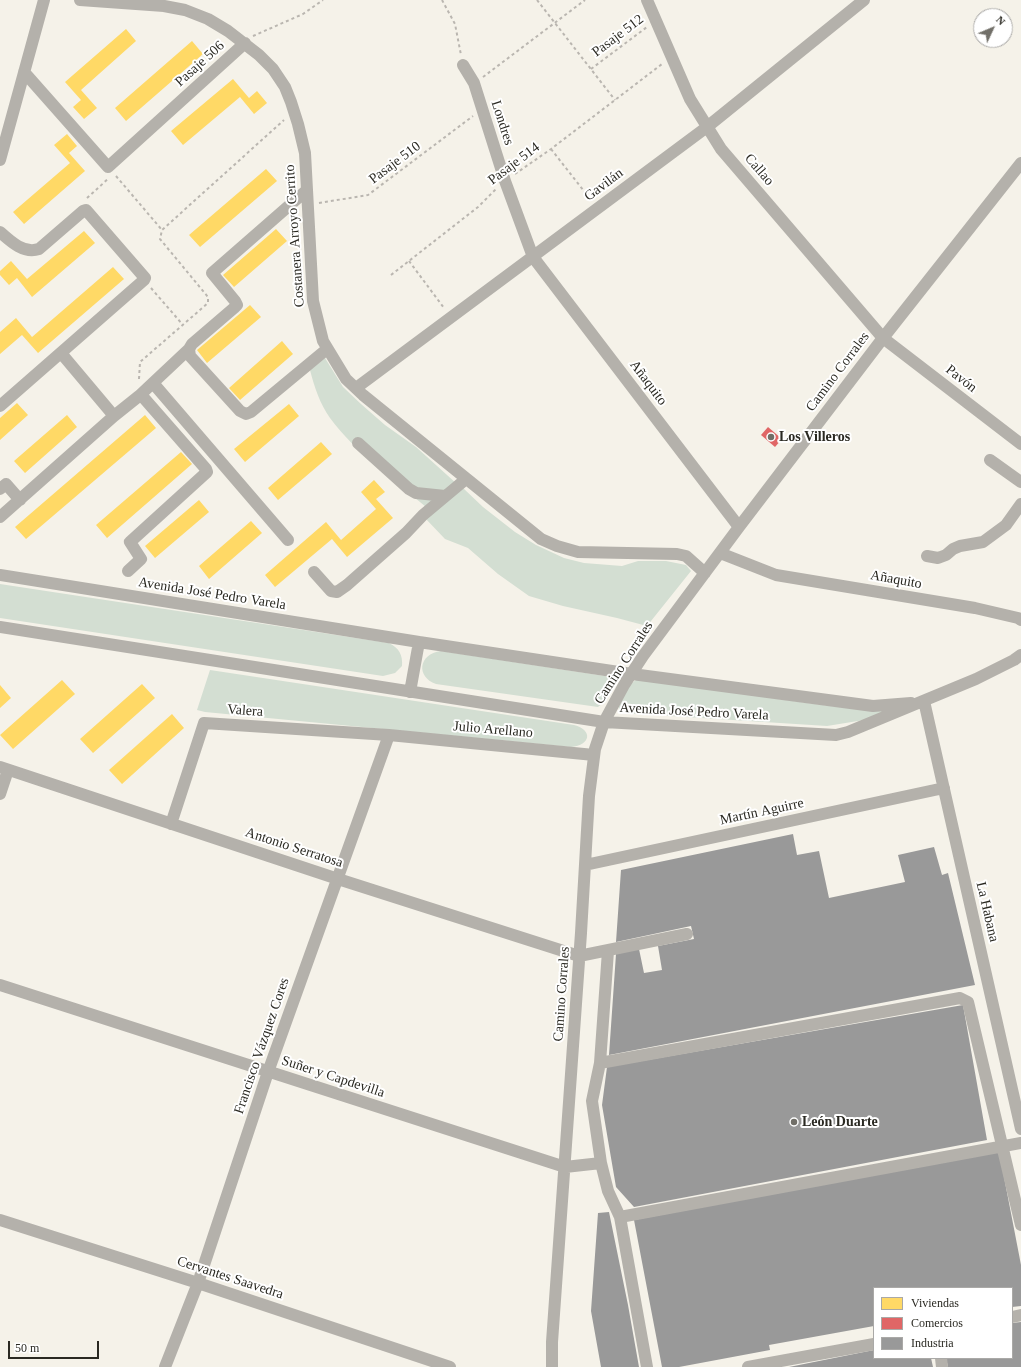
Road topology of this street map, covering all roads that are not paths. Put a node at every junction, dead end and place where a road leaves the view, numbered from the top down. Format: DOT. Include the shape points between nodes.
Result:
graph roads {
  1 [pos="44,0"];
  2 [pos="80,0"];
  3 [pos="647,0"];
  4 [pos="864,0"];
  5 [pos="244,43"];
  6 [pos="463,65"];
  7 [pos="24,72"];
  8 [pos="707,127"];
  9 [pos="0,160"];
  10 [pos="1021,163"];
  11 [pos="307,190"];
  12 [pos="0,232"];
  13 [pos="533,257"];
  14 [pos="883,338"];
  15 [pos="188,349"];
  16 [pos="327,349"];
  17 [pos="61,353"];
  18 [pos="153,382"];
  19 [pos="356,388"];
  20 [pos="139,396"];
  21 [pos="0,406"];
  22 [pos="114,416"];
  23 [pos="358,443"];
  24 [pos="1021,444"];
  25 [pos="990,460"];
  26 [pos="466,479"];
  27 [pos="1021,482"];
  28 [pos="0,490"];
  29 [pos="445,496"];
  30 [pos="20,500"];
  31 [pos="1021,504"];
  32 [pos="0,517"];
  33 [pos="739,527"];
  34 [pos="288,540"];
  35 [pos="720,553"];
  36 [pos="927,556"];
  37 [pos="128,571"];
  38 [pos="314,572"];
  39 [pos="705,573"];
  40 [pos="0,575"];
  41 [pos="1021,620"];
  42 [pos="0,627"];
  43 [pos="419,642"];
  44 [pos="1021,655"];
  45 [pos="632,674"];
  46 [pos="410,692"];
  47 [pos="924,701"];
  48 [pos="604,722"];
  49 [pos="389,735"];
  50 [pos="594,755"];
  51 [pos="4,768"];
  52 [pos="944,788"];
  53 [pos="0,794"];
  54 [pos="170,824"];
  55 [pos="586,865"];
  56 [pos="338,879"];
  57 [pos="687,934"];
  58 [pos="608,951"];
  59 [pos="579,956"];
  60 [pos="0,985"];
  61 [pos="600,1063"];
  62 [pos="268,1072"];
  63 [pos="1021,1129"];
  64 [pos="1021,1143"];
  65 [pos="1003,1146"];
  66 [pos="601,1163"];
  67 [pos="565,1167"];
  68 [pos="620,1216"];
  69 [pos="0,1220"];
  70 [pos="1021,1225"];
  71 [pos="198,1283"];
  72 [pos="873,1344"];
  73 [pos="166,1367"];
  74 [pos="450,1367"];
  75 [pos="552,1367"];
  76 [pos="646,1367"];
  77 [pos="748,1367"];
  1 -- 7 [label="street"];
  2 -- 5 [label="street, Costanera Arroyo Cerrito" via="185,10 228,31"];
  3 -- 8 [label="street, Callao" via="690,99"];
  4 -- 8 [label="street, Gavilán"];
  5 -- 7 [label="street, Pasaje 506" via="108,167"];
  5 -- 11 [label="street, Costanera Arroyo Cerrito" via="273,70 285,87 305,153"];
  6 -- 13 [label="street, Londres" via="474,83 505,181"];
  7 -- 9 [label="street"];
  8 -- 13 [label="street, Gavilán"];
  8 -- 14 [label="street, Callao" via="721,149"];
  10 -- 14 [label="street, Camino Corrales"];
  11 -- 15 [label="street" via="212,273 237,305"];
  11 -- 16 [label="street, Costanera Arroyo Cerrito" via="313,301"];
  12 -- 17 [label="street" via="18,246 33,251 39,249 86,210 145,278"];
  13 -- 19 [label="street, Gavilán"];
  13 -- 33 [label="street, Añaquito"];
  14 -- 24 [label="street, Pavón"];
  14 -- 33 [label="street, Camino Corrales"];
  15 -- 16 [label="street" via="190,356 240,411 246,414"];
  15 -- 18 [label="street"];
  16 -- 19 [label="street, Costanera Arroyo Cerrito" via="346,379"];
  17 -- 21 [label="street"];
  17 -- 22 [label="street"];
  18 -- 20 [label="street"];
  18 -- 34 [label="street"];
  19 -- 26 [label="street, Costanera Arroyo Cerrito"];
  20 -- 22 [label="street"];
  20 -- 37 [label="street" via="143,397 207,472 130,542 141,559"];
  22 -- 30 [label="street"];
  23 -- 29 [label="street" via="410,490"];
  25 -- 27 [label="street"];
  26 -- 29 [label="street"];
  26 -- 39 [label="street, Costanera Arroyo Cerrito" via="527,529 557,546 578,552 676,554 686,556"];
  28 -- 30 [label="street" via="6,484"];
  29 -- 38 [label="street" via="337,592 330,591"];
  30 -- 32 [label="street"];
  31 -- 36 [label="street" via="1006,525 983,542 960,546 938,558"];
  33 -- 35 [label="street, Camino Corrales"];
  35 -- 39 [label="street, Camino Corrales"];
  35 -- 41 [label="street, Añaquito" via="776,575 975,608"];
  39 -- 45 [label="street, Camino Corrales"];
  40 -- 43 [label="street, Avenida José Pedro Varela"];
  42 -- 46 [label="street, Avenida José Pedro Varela"];
  43 -- 45 [label="street, Avenida José Pedro Varela"];
  43 -- 46 [label="street"];
  44 -- 47 [label="street, Avenida José Pedro Varela" via="976,679"];
  45 -- 47 [label="street, Avenida José Pedro Varela" via="873,706"];
  45 -- 48 [label="street, Camino Corrales"];
  46 -- 48 [label="street, Avenida José Pedro Varela"];
  47 -- 48 [label="street, Avenida José Pedro Varela" via="848,732 836,734"];
  47 -- 52 [label="street, La Habana"];
  48 -- 50 [label="street, Camino Corrales"];
  49 -- 50 [label="street, Julio Arellano"];
  49 -- 54 [label="street, Valera" via="204,723"];
  49 -- 56 [label="street, Francisco Vázquez Cores"];
  50 -- 55 [label="street, Camino Corrales" via="589,796"];
  51 -- 53 [label="street"];
  51 -- 54 [label="street, Antonio Serratosa"];
  52 -- 55 [label="street, Martín Aguirre"];
  52 -- 63 [label="street, La Habana"];
  54 -- 56 [label="street, Antonio Serratosa"];
  55 -- 59 [label="street, Camino Corrales"];
  56 -- 59 [label="street, Antonio Serratosa"];
  56 -- 62 [label="street, Francisco Vázquez Cores"];
  57 -- 58 [label="street"];
  58 -- 59 [label="street"];
  58 -- 61 [label="street"];
  59 -- 67 [label="street, Camino Corrales"];
  60 -- 62 [label="street, Suñer y Capdevilla"];
  61 -- 65 [label="street" via="960,998 968,1002"];
  61 -- 66 [label="street" via="592,1101"];
  62 -- 67 [label="street, Suñer y Capdevilla"];
  62 -- 71 [label="street, Francisco Vázquez Cores"];
  64 -- 65 [label="street"];
  65 -- 68 [label="street"];
  65 -- 70 [label="street"];
  66 -- 67 [label="street"];
  66 -- 68 [label="street" via="608,1191"];
  67 -- 75 [label="street, Camino Corrales" via="552,1335"];
  68 -- 76 [label="street"];
  69 -- 71 [label="street, Cervantes Saavedra"];
  71 -- 73 [label="street, Francisco Vázquez Cores"];
  71 -- 74 [label="street, Cervantes Saavedra"];
  72 -- 77 [label="street"];
}
